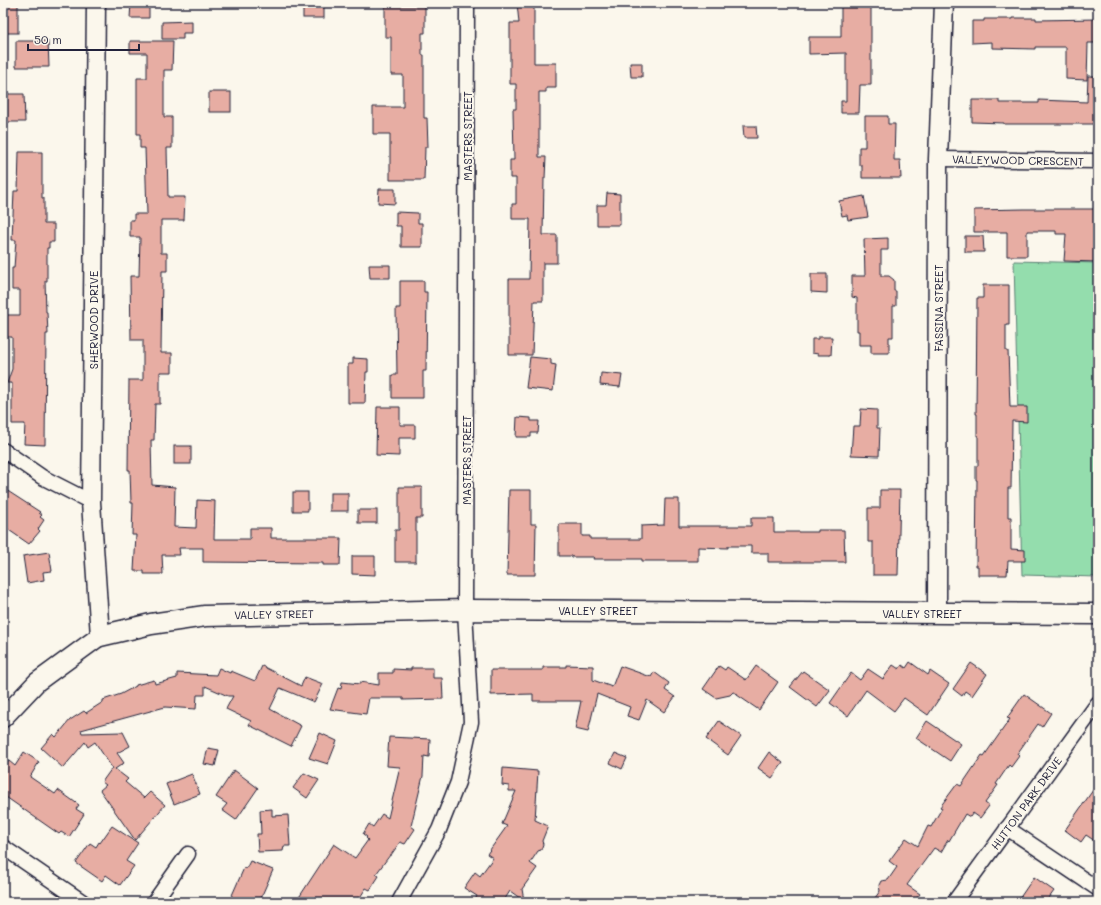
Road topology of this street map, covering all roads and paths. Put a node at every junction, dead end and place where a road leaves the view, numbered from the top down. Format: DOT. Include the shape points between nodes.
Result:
graph roads {
  1 [pos="96,3"];
  2 [pos="467,3"];
  3 [pos="944,3"];
  4 [pos="938,159"];
  5 [pos="1098,161"];
  6 [pos="3,450"];
  7 [pos="91,502"];
  8 [pos="465,610"];
  9 [pos="937,613"];
  10 [pos="1098,614"];
  11 [pos="100,636"];
  12 [pos="1098,703"];
  13 [pos="3,718"];
  14 [pos="1007,828"];
  15 [pos="3,847"];
  16 [pos="188,854"];
  17 [pos="1098,889"];
  18 [pos="83,902"];
  19 [pos="154,902"];
  20 [pos="400,902"];
  21 [pos="954,902"];
  1 -- 7 [label="street, SHERWOOD DRIVE"];
  2 -- 8 [label="street, MASTERS STREET"];
  3 -- 4 [label="street, FASSINA STREET"];
  4 -- 5 [label="street, VALLEYWOOD CRESCENT"];
  4 -- 9 [label="street, FASSINA STREET"];
  6 -- 7 [label="street" via="42,477"];
  7 -- 11 [label="street, SHERWOOD DRIVE"];
  8 -- 9 [label="main road, VALLEY STREET"];
  8 -- 11 [label="main road, VALLEY STREET" via="205,616 151,624"];
  8 -- 20 [label="street, MASTERS STREET" via="471,722 458,782 439,830"];
  9 -- 10 [label="main road, VALLEY STREET"];
  11 -- 13 [label="street" via="37,682"];
  12 -- 14 [label="street, HUTTON PARK DRIVE"];
  14 -- 17 [label="street"];
  14 -- 21 [label="street, HUTTON PARK DRIVE"];
  15 -- 18 [label="street"];
  16 -- 19 [label="street"];
}
